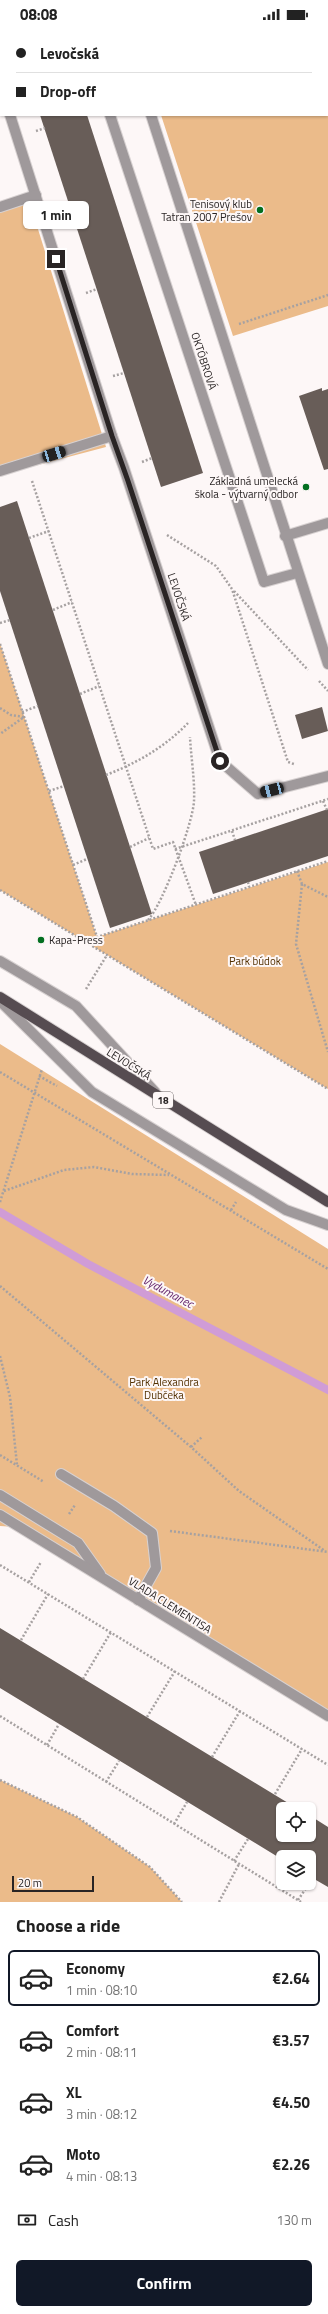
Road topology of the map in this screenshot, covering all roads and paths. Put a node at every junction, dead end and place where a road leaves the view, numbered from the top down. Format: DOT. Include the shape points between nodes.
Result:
graph roads {
  1 [pos="10,116"];
  2 [pos="110,116"];
  3 [pos="151,116"];
  4 [pos="36,195"];
  5 [pos="0,207"];
  6 [pos="328,295"];
  7 [pos="220,330"];
  8 [pos="112,436"];
  9 [pos="26,463"];
  10 [pos="0,470"];
  11 [pos="141,519"];
  12 [pos="328,523"];
  13 [pos="48,531"];
  14 [pos="286,536"];
  15 [pos="29,538"];
  16 [pos="297,572"];
  17 [pos="232,589"];
  18 [pos="72,602"];
  19 [pos="53,610"];
  20 [pos="10,620"];
  21 [pos="0,624"];
  22 [pos="0,644"];
  23 [pos="328,664"];
  24 [pos="312,674"];
  25 [pos="317,680"];
  26 [pos="99,686"];
  27 [pos="328,691"];
  28 [pos="80,694"];
  29 [pos="38,706"];
  30 [pos="0,708"];
  31 [pos="22,712"];
  32 [pos="24,717"];
  33 [pos="0,734"];
  34 [pos="300,766"];
  35 [pos="126,767"];
  36 [pos="106,775"];
  37 [pos="328,776"];
  38 [pos="64,786"];
  39 [pos="49,791"];
  40 [pos="328,799"];
  41 [pos="323,801"];
  42 [pos="327,810"];
  43 [pos="232,830"];
  44 [pos="149,838"];
  45 [pos="235,840"];
  46 [pos="130,847"];
  47 [pos="181,847"];
  48 [pos="176,849"];
  49 [pos="178,856"];
  50 [pos="88,860"];
  51 [pos="328,861"];
  52 [pos="73,865"];
  53 [pos="298,871"];
  54 [pos="248,882"];
  55 [pos="302,884"];
  56 [pos="250,888"];
  57 [pos="0,890"];
  58 [pos="328,897"];
  59 [pos="196,905"];
  60 [pos="147,921"];
  61 [pos="97,937"];
  62 [pos="85,942"];
  63 [pos="0,961"];
  64 [pos="0,997"];
  65 [pos="0,1001"];
  66 [pos="328,1052"];
  67 [pos="0,1072"];
  68 [pos="328,1089"];
  69 [pos="162,1099"];
  70 [pos="171,1175"];
  71 [pos="0,1202"];
  72 [pos="328,1202"];
  73 [pos="328,1225"];
  74 [pos="328,1269"];
  75 [pos="0,1286"];
  76 [pos="0,1356"];
  77 [pos="202,1437"];
  78 [pos="191,1447"];
  79 [pos="17,1466"];
  80 [pos="61,1474"];
  81 [pos="0,1495"];
  82 [pos="0,1515"];
  83 [pos="325,1551"];
  84 [pos="0,1565"];
  85 [pos="104,1579"];
  86 [pos="48,1594"];
  87 [pos="138,1600"];
  88 [pos="111,1632"];
  89 [pos="21,1640"];
  90 [pos="175,1671"];
  91 [pos="84,1679"];
  92 [pos="240,1711"];
  93 [pos="0,1716"];
  94 [pos="328,1716"];
  95 [pos="147,1717"];
  96 [pos="59,1724"];
  97 [pos="47,1745"];
  98 [pos="302,1749"];
  99 [pos="212,1757"];
  100 [pos="119,1761"];
  101 [pos="328,1765"];
  102 [pos="0,1780"];
  103 [pos="106,1782"];
  104 [pos="274,1794"];
  105 [pos="187,1802"];
  106 [pos="174,1824"];
  107 [pos="248,1839"];
  108 [pos="234,1861"];
  109 [pos="239,1864"];
  110 [pos="306,1890"];
  111 [pos="300,1901"];
  112 [pos="182,1902"];
  113 [pos="219,1902"];
  1 -- 4 [label="street, LEVOČSKÁ"];
  2 -- 16 [label="street, OKTÓBROVÁ" via="264,582"];
  3 -- 7 [label="street"];
  4 -- 5 [label="street"];
  4 -- 8 [label="street, LEVOČSKÁ"];
  6 -- 7 [label="path"];
  7 -- 14 [label="street"];
  8 -- 9 [label="street"];
  8 -- 11 [label="street, LEVOČSKÁ"];
  9 -- 10 [label="street"];
  9 -- 13 [label="path"];
  11 -- 17 [label="path" via="216,566"];
  11 -- 37 [label="street, LEVOČSKÁ" via="220,761 258,794"];
  12 -- 14 [label="street"];
  13 -- 15 [label="path"];
  13 -- 18 [label="path"];
  14 -- 16 [label="street"];
  16 -- 23 [label="street"];
  17 -- 24 [label="path"];
  17 -- 34 [label="path" via="288,762"];
  18 -- 19 [label="path"];
  18 -- 26 [label="path"];
  20 -- 21 [label="path"];
  22 -- 31 [label="path"];
  25 -- 27 [label="path"];
  26 -- 28 [label="path"];
  26 -- 35 [label="path"];
  29 -- 31 [label="path"];
  30 -- 32 [label="path" via="11,715"];
  31 -- 32 [label="path"];
  32 -- 33 [label="path"];
  32 -- 39 [label="path"];
  35 -- 36 [label="path"];
  35 -- 44 [label="path"];
  35 -- 47 [label="path" via="170,742 189,722 194,802"];
  38 -- 39 [label="path"];
  39 -- 52 [label="path"];
  40 -- 41 [label="path"];
  41 -- 42 [label="path"];
  41 -- 43 [label="path"];
  43 -- 45 [label="path"];
  43 -- 47 [label="path"];
  44 -- 46 [label="path"];
  44 -- 48 [label="path" via="153,849 173,842"];
  47 -- 48 [label="path"];
  47 -- 49 [label="path"];
  48 -- 49 [label="path"];
  49 -- 59 [label="path"];
  49 -- 60 [label="path" via="162,899"];
  50 -- 52 [label="path"];
  51 -- 53 [label="path"];
  52 -- 61 [label="path"];
  53 -- 55 [label="path"];
  53 -- 56 [label="path"];
  54 -- 56 [label="path"];
  55 -- 58 [label="path"];
  55 -- 66 [label="path" via="296,944"];
  56 -- 59 [label="path"];
  57 -- 62 [label="path"];
  59 -- 60 [label="path"];
  60 -- 61 [label="path"];
  61 -- 62 [label="path"];
  62 -- 68 [label="path"];
  63 -- 69 [label="street" via="76,1006"];
  64 -- 69 [label="main road, LEVOČSKÁ / 18"];
  65 -- 73 [label="street" via="92,1092 286,1210"];
  67 -- 70 [label="path"];
  69 -- 72 [label="main road, LEVOČSKÁ / 18"];
  70 -- 71 [label="path" via="132,1174 94,1167 64,1170 4,1191"];
  70 -- 74 [label="path"];
  75 -- 78 [label="path"];
  76 -- 79 [label="path" via="10,1397"];
  77 -- 78 [label="path"];
  78 -- 83 [label="path" via="239,1491"];
  80 -- 87 [label="street" via="152,1533 156,1568"];
  81 -- 85 [label="street" via="78,1544"];
  82 -- 85 [label="street, VLADA CLEMENTISA"];
  84 -- 86 [label="path"];
  85 -- 87 [label="street, VLADA CLEMENTISA"];
  86 -- 88 [label="path"];
  86 -- 89 [label="path"];
  87 -- 94 [label="street, VLADA CLEMENTISA"];
  88 -- 90 [label="path"];
  88 -- 91 [label="path"];
  90 -- 92 [label="path"];
  90 -- 95 [label="path"];
  92 -- 98 [label="path"];
  92 -- 99 [label="path"];
  93 -- 97 [label="path"];
  96 -- 97 [label="path"];
  97 -- 103 [label="path"];
  98 -- 101 [label="path"];
  98 -- 104 [label="path"];
  100 -- 103 [label="path"];
  102 -- 112 [label="path" via="77,1817 150,1867"];
  103 -- 106 [label="path"];
  105 -- 106 [label="path"];
  106 -- 108 [label="path"];
  107 -- 108 [label="path"];
  108 -- 109 [label="path"];
  109 -- 111 [label="path"];
  109 -- 113 [label="path"];
  110 -- 111 [label="path"];
}
